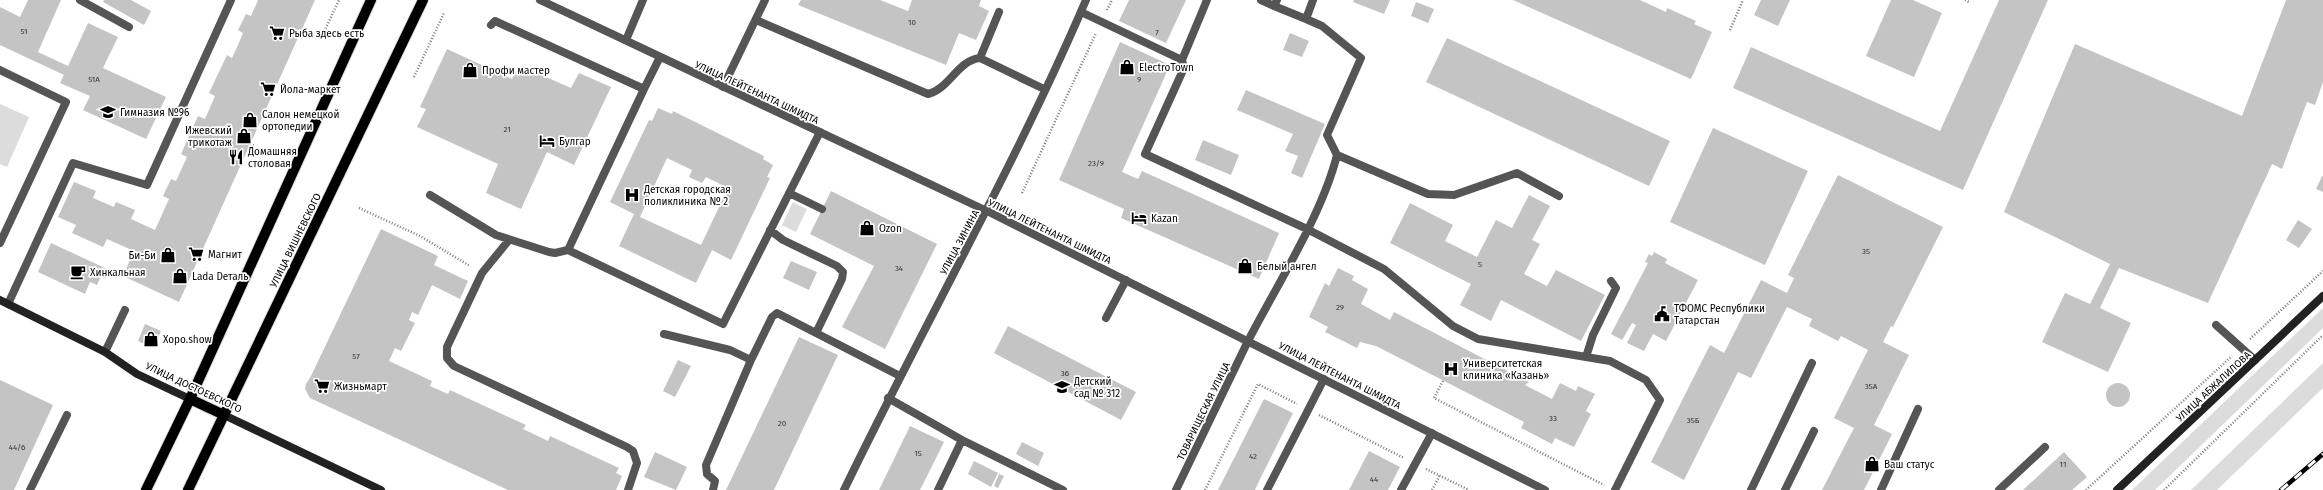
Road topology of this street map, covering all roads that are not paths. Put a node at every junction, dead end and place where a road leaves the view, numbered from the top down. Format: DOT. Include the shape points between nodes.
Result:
graph roads {
  1 [pos="80,0"];
  2 [pos="231,0"];
  3 [pos="371,0"];
  4 [pos="423,0"];
  5 [pos="540,0"];
  6 [pos="643,0"];
  7 [pos="765,0"];
  8 [pos="1086,0"];
  9 [pos="1207,0"];
  10 [pos="1261,0"];
  11 [pos="1313,0"];
  12 [pos="1276,3"];
  13 [pos="999,12"];
  14 [pos="1080,12"];
  15 [pos="1306,19"];
  16 [pos="756,20"];
  17 [pos="491,25"];
  18 [pos="129,27"];
  19 [pos="626,40"];
  20 [pos="660,57"];
  21 [pos="980,58"];
  22 [pos="1182,60"];
  23 [pos="0,70"];
  24 [pos="723,87"];
  25 [pos="644,89"];
  26 [pos="1044,89"];
  27 [pos="820,132"];
  28 [pos="1337,155"];
  29 [pos="789,193"];
  30 [pos="430,195"];
  31 [pos="1559,196"];
  32 [pos="822,209"];
  33 [pos="987,211"];
  34 [pos="1307,229"];
  35 [pos="770,230"];
  36 [pos="509,240"];
  37 [pos="0,243"];
  38 [pos="568,250"];
  39 [pos="1126,280"];
  40 [pos="1611,281"];
  41 [pos="2323,296"];
  42 [pos="4,302"];
  43 [pos="126,310"];
  44 [pos="1106,318"];
  45 [pos="2216,325"];
  46 [pos="816,333"];
  47 [pos="664,334"];
  48 [pos="1248,341"];
  49 [pos="105,352"];
  50 [pos="1586,356"];
  51 [pos="751,360"];
  52 [pos="2255,360"];
  53 [pos="1812,363"];
  54 [pos="900,376"];
  55 [pos="1324,379"];
  56 [pos="888,398"];
  57 [pos="190,399"];
  58 [pos="1918,409"];
  59 [pos="67,415"];
  60 [pos="224,415"];
  61 [pos="1814,431"];
  62 [pos="1432,433"];
  63 [pos="962,440"];
  64 [pos="2045,448"];
  65 [pos="30,490"];
  66 [pos="146,490"];
  67 [pos="188,490"];
  68 [pos="381,490"];
  69 [pos="628,490"];
  70 [pos="713,490"];
  71 [pos="844,490"];
  72 [pos="938,490"];
  73 [pos="1063,490"];
  74 [pos="1176,490"];
  75 [pos="1266,490"];
  76 [pos="1401,490"];
  77 [pos="1545,490"];
  78 [pos="1615,490"];
  79 [pos="1751,490"];
  80 [pos="1785,490"];
  81 [pos="1881,490"];
  82 [pos="1999,490"];
  83 [pos="2117,490"];
  1 -- 18 [label="street"];
  2 -- 42 [label="street" via="147,185 73,163"];
  3 -- 57 [label="main road"];
  4 -- 60 [label="main road, УЛИЦА ВИШНЕВСКОГО"];
  5 -- 19 [label="street, УЛИЦА ЛЕЙТЕНАНТА ШМИДТА"];
  6 -- 19 [label="street"];
  7 -- 16 [label="street"];
  8 -- 14 [label="street, УЛИЦА ЗИНИНА"];
  9 -- 22 [label="street"];
  10 -- 12 [label="street"];
  11 -- 15 [label="street"];
  12 -- 15 [label="street"];
  13 -- 21 [label="street"];
  14 -- 22 [label="street"];
  14 -- 26 [label="street, УЛИЦА ЗИНИНА"];
  15 -- 28 [label="street" via="1322,26 1361,58 1327,135"];
  16 -- 21 [label="street" via="928,94 938,91 971,59"];
  16 -- 24 [label="street"];
  17 -- 25 [label="street" via="495,21"];
  19 -- 20 [label="street, УЛИЦА ЛЕЙТЕНАНТА ШМИДТА"];
  20 -- 24 [label="street, УЛИЦА ЛЕЙТЕНАНТА ШМИДТА"];
  20 -- 25 [label="street"];
  21 -- 26 [label="street"];
  22 -- 34 [label="street" via="1184,68 1144,154"];
  23 -- 37 [label="street" via="66,102"];
  24 -- 27 [label="street, УЛИЦА ЛЕЙТЕНАНТА ШМИДТА"];
  25 -- 38 [label="street"];
  26 -- 33 [label="street, УЛИЦА ЗИНИНА"];
  27 -- 29 [label="street"];
  27 -- 33 [label="street, УЛИЦА ЛЕЙТЕНАНТА ШМИДТА"];
  28 -- 31 [label="street" via="1428,194 1454,195 1517,173"];
  28 -- 34 [label="street, ТОВАРИЩЕСКАЯ УЛИЦА" via="1332,175"];
  29 -- 32 [label="street"];
  29 -- 35 [label="street"];
  30 -- 36 [label="street"];
  33 -- 39 [label="street, УЛИЦА ЛЕЙТЕНАНТА ШМИДТА"];
  33 -- 54 [label="street, УЛИЦА ЗИНИНА"];
  34 -- 48 [label="street, ТОВАРИЩЕСКАЯ УЛИЦА"];
  34 -- 50 [label="street" via="1384,269 1454,326 1478,339"];
  35 -- 38 [label="street" via="723,324"];
  35 -- 46 [label="street" via="783,240 837,266 843,272"];
  36 -- 38 [label="street" via="555,253"];
  36 -- 69 [label="street" via="482,273 446,354 450,362 627,447 633,452 638,463"];
  39 -- 44 [label="street"];
  39 -- 48 [label="street, УЛИЦА ЛЕЙТЕНАНТА ШМИДТА"];
  40 -- 50 [label="street" via="1616,288 1593,335"];
  41 -- 52 [label="street, УЛИЦА АБЖАЛИЛОВА"];
  42 -- 49 [label="street, УЛИЦА ДОСТОЕВСКОГО"];
  43 -- 49 [label="street"];
  45 -- 52 [label="street"];
  46 -- 51 [label="street" via="777,313 772,317"];
  46 -- 54 [label="street"];
  47 -- 51 [label="street" via="730,350"];
  48 -- 55 [label="street, УЛИЦА ЛЕЙТЕНАНТА ШМИДТА"];
  48 -- 74 [label="street, ТОВАРИЩЕСКАЯ УЛИЦА"];
  49 -- 57 [label="street, УЛИЦА ДОСТОЕВСКОГО" via="137,374"];
  50 -- 78 [label="street" via="1610,360 1646,380 1660,400"];
  51 -- 70 [label="street" via="706,465 707,474 715,481"];
  52 -- 83 [label="street, УЛИЦА АБЖАЛИЛОВА"];
  53 -- 79 [label="street"];
  54 -- 56 [label="street, УЛИЦА ЗИНИНА"];
  55 -- 62 [label="street, УЛИЦА ЛЕЙТЕНАНТА ШМИДТА"];
  55 -- 75 [label="street"];
  56 -- 63 [label="street"];
  56 -- 71 [label="street, УЛИЦА ЗИНИНА"];
  57 -- 60 [label="main road, УЛИЦА ДОСТОЕВСКОГО"];
  57 -- 66 [label="main road"];
  58 -- 81 [label="street"];
  59 -- 65 [label="street"];
  60 -- 67 [label="main road, УЛИЦА ВИШНЕВСКОГО"];
  60 -- 68 [label="street, УЛИЦА ДОСТОЕВСКОГО"];
  61 -- 80 [label="street"];
  62 -- 76 [label="street"];
  62 -- 77 [label="street, УЛИЦА ЛЕЙТЕНАНТА ШМИДТА"];
  63 -- 72 [label="street"];
  63 -- 73 [label="street"];
  64 -- 82 [label="street"];
}
